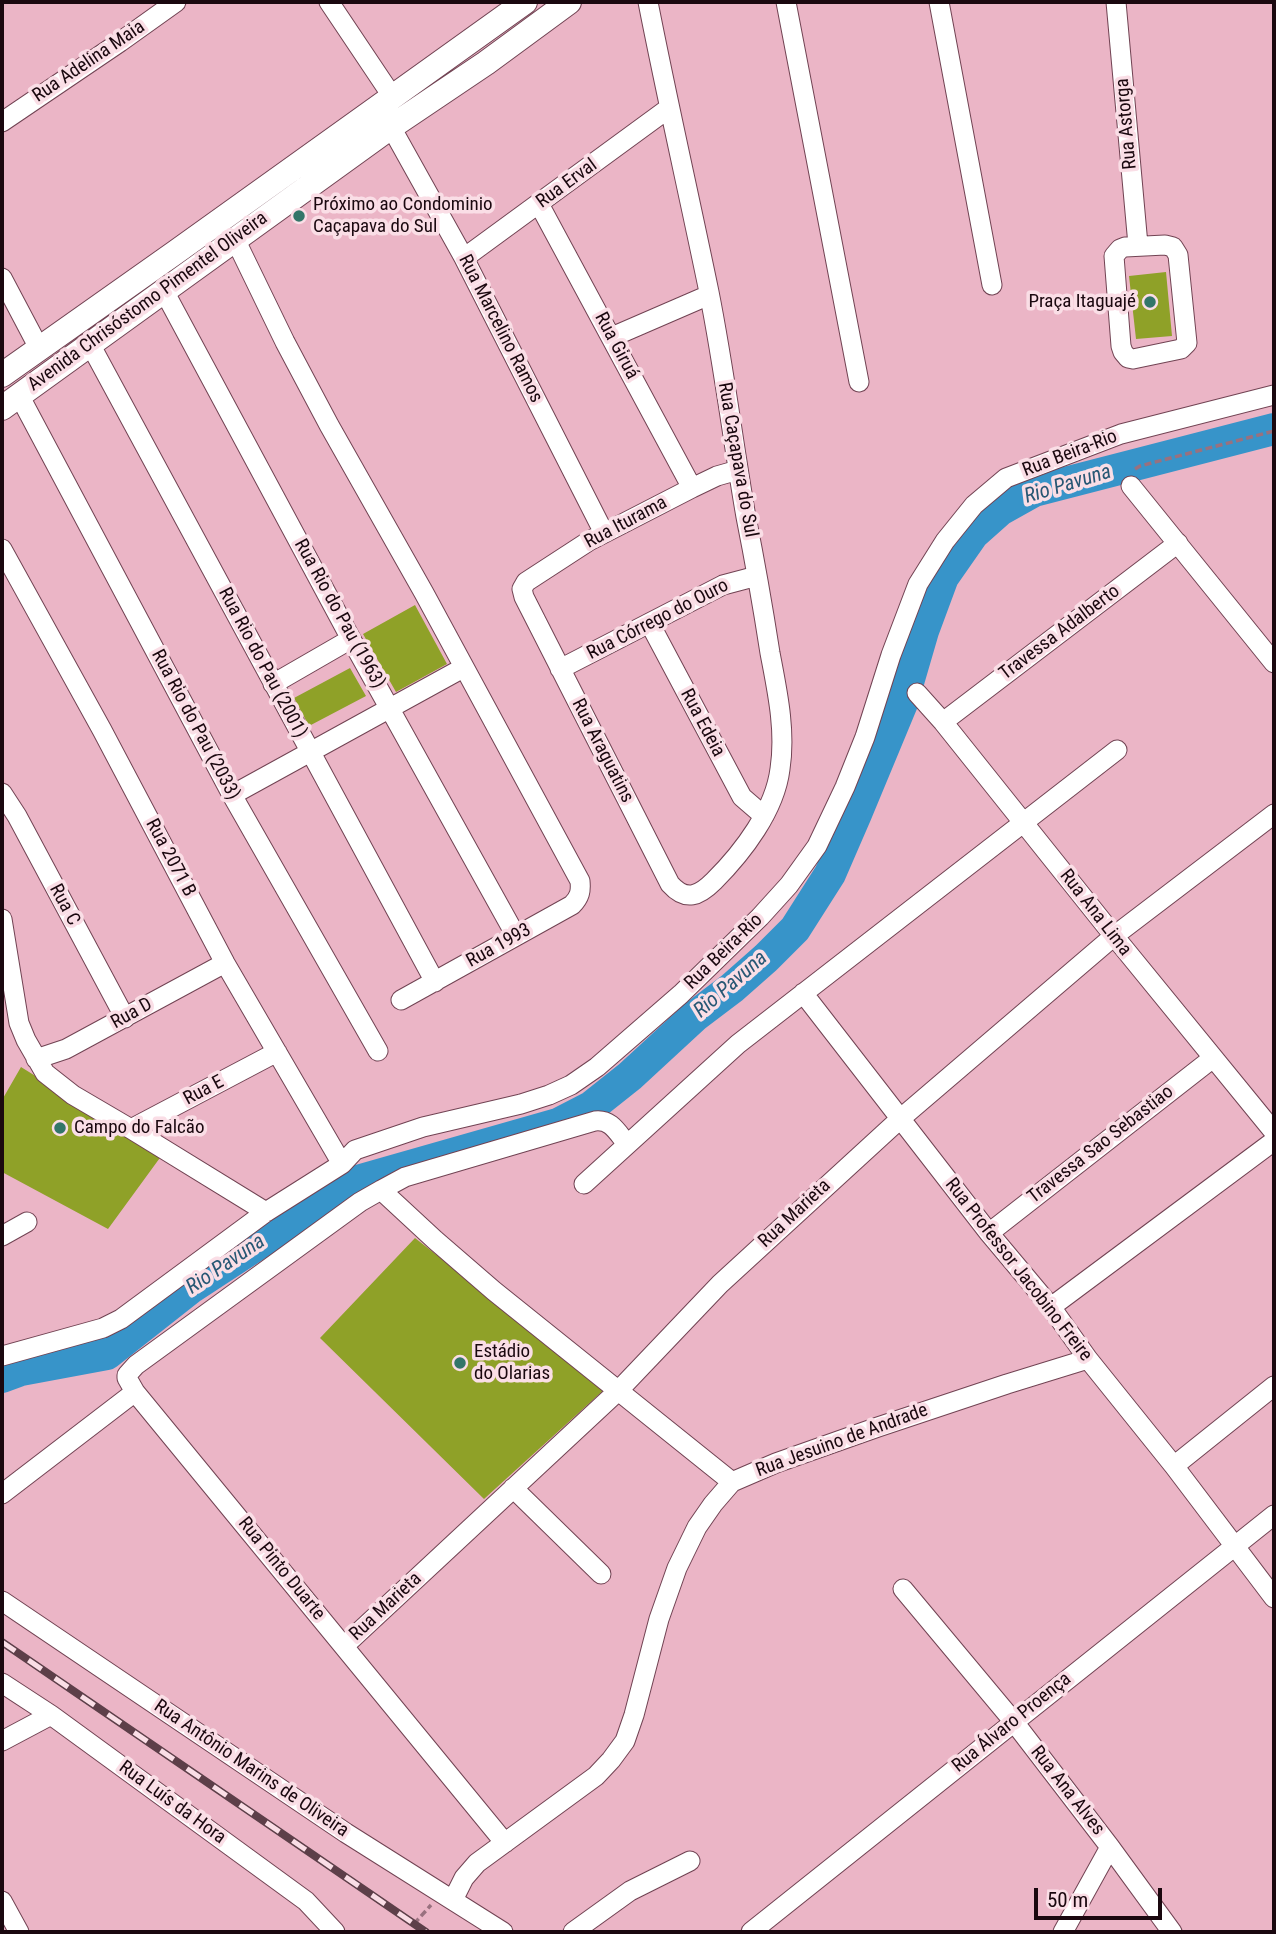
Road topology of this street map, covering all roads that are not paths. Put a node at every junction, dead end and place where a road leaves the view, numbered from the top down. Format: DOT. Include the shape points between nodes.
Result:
graph roads {
  1 [pos="176,2"];
  2 [pos="328,2"];
  3 [pos="525,2"];
  4 [pos="569,2"];
  5 [pos="648,2"];
  6 [pos="786,2"];
  7 [pos="939,2"];
  8 [pos="1116,2"];
  9 [pos="392,96"];
  10 [pos="669,108"];
  11 [pos="2,121"];
  12 [pos="391,127"];
  13 [pos="539,204"];
  14 [pos="235,239"];
  15 [pos="1138,245"];
  16 [pos="464,258"];
  17 [pos="2,278"];
  18 [pos="992,285"];
  19 [pos="164,291"];
  20 [pos="709,295"];
  21 [pos="612,337"];
  22 [pos="90,344"];
  23 [pos="40,350"];
  24 [pos="2,375"];
  25 [pos="859,382"];
  26 [pos="1274,395"];
  27 [pos="17,396"];
  28 [pos="738,471"];
  29 [pos="1131,486"];
  30 [pos="692,488"];
  31 [pos="604,533"];
  32 [pos="1178,543"];
  33 [pos="2,549"];
  34 [pos="757,576"];
  35 [pos="522,589"];
  36 [pos="650,624"];
  37 [pos="351,639"];
  38 [pos="1274,663"];
  39 [pos="463,668"];
  40 [pos="560,669"];
  41 [pos="273,684"];
  42 [pos="917,693"];
  43 [pos="391,708"];
  44 [pos="943,722"];
  45 [pos="1117,750"];
  46 [pos="310,752"];
  47 [pos="2,793"];
  48 [pos="232,794"];
  49 [pos="1274,814"];
  50 [pos="764,816"];
  51 [pos="1024,822"];
  52 [pos="697,894"];
  53 [pos="2,919"];
  54 [pos="516,936"];
  55 [pos="1114,936"];
  56 [pos="225,962"];
  57 [pos="435,982"];
  58 [pos="803,993"];
  59 [pos="401,1000"];
  60 [pos="125,1018"];
  61 [pos="378,1051"];
  62 [pos="277,1052"];
  63 [pos="1213,1058"];
  64 [pos="36,1059"];
  65 [pos="900,1119"];
  66 [pos="131,1129"];
  67 [pos="1274,1132"];
  68 [pos="1274,1141"];
  69 [pos="626,1144"];
  70 [pos="342,1164"];
  71 [pos="584,1184"];
  72 [pos="381,1190"];
  73 [pos="267,1212"];
  74 [pos="27,1222"];
  75 [pos="989,1233"];
  76 [pos="2,1236"];
  77 [pos="1051,1307"];
  78 [pos="2,1356"];
  79 [pos="1088,1359"];
  80 [pos="131,1385"];
  81 [pos="1274,1386"];
  82 [pos="619,1390"];
  83 [pos="1174,1466"];
  84 [pos="732,1482"];
  85 [pos="513,1488"];
  86 [pos="2,1494"];
  87 [pos="1274,1515"];
  88 [pos="1235,1546"];
  89 [pos="601,1574"];
  90 [pos="903,1589"];
  91 [pos="1274,1598"];
  92 [pos="2,1601"];
  93 [pos="344,1646"];
  94 [pos="2,1683"];
  95 [pos="51,1715"];
  96 [pos="1014,1722"];
  97 [pos="2,1741"];
  98 [pos="505,1843"];
  99 [pos="1110,1847"];
  100 [pos="690,1861"];
  101 [pos="447,1897"];
  102 [pos="2,1901"];
  103 [pos="19,1932"];
  104 [pos="335,1932"];
  105 [pos="503,1932"];
  106 [pos="573,1932"];
  107 [pos="751,1932"];
  108 [pos="1063,1932"];
  109 [pos="1172,1932"];
  1 -- 11 [label="street, Rua Adelina Maia"];
  2 -- 9 [label="street"];
  3 -- 9 [label="main road, Avenida Chrisóstomo Pimentel Oliveira"];
  4 -- 12 [label="main road, Avenida Chrisóstomo Pimentel Oliveira"];
  5 -- 10 [label="street, Rua Caçapava do Sul"];
  6 -- 25 [label="street"];
  7 -- 18 [label="street"];
  8 -- 15 [label="street, Rua Astorga"];
  9 -- 23 [label="main road, Avenida Chrisóstomo Pimentel Oliveira"];
  10 -- 13 [label="street, Rua Erval"];
  10 -- 20 [label="street, Rua Caçapava do Sul"];
  12 -- 14 [label="main road, Avenida Chrisóstomo Pimentel Oliveira"];
  12 -- 16 [label="street, Rua Marcelino Ramos"];
  13 -- 16 [label="street, Rua Erval"];
  13 -- 21 [label="street, Rua Giruá"];
  14 -- 19 [label="main road, Avenida Chrisóstomo Pimentel Oliveira"];
  14 -- 39 [label="street" via="329,425"];
  15 -- 15 [label="street" via="1120,248 1114,256 1121,346 1133,359 1181,349 1187,343 1176,250 1169,245"];
  16 -- 31 [label="street, Rua Marcelino Ramos"];
  17 -- 23 [label="street"];
  19 -- 22 [label="main road, Avenida Chrisóstomo Pimentel Oliveira"];
  19 -- 37 [label="street, Rua Rio do Pau (1963)"];
  20 -- 21 [label="street"];
  20 -- 28 [label="street, Rua Caçapava do Sul"];
  21 -- 30 [label="street, Rua Giruá"];
  22 -- 27 [label="main road, Avenida Chrisóstomo Pimentel Oliveira"];
  22 -- 41 [label="street, Rua Rio do Pau (2001)"];
  23 -- 24 [label="main road, Avenida Chrisóstomo Pimentel Oliveira"];
  23 -- 27 [label="main road" via="37,371"];
  26 -- 70 [label="street, Rua Beira-Rio" via="1121,434 1006,478 974,505 918,584 845,787 817,846 760,917 681,994 571,1085 355,1150"];
  27 -- 48 [label="street, Rua Rio do Pau (2033)"];
  28 -- 30 [label="street, Rua Iturama"];
  28 -- 34 [label="street, Rua Caçapava do Sul"];
  29 -- 32 [label="street"];
  30 -- 31 [label="street, Rua Iturama"];
  31 -- 35 [label="street, Rua Iturama" via="552,564"];
  32 -- 38 [label="street"];
  32 -- 44 [label="street, Travessa Adalberto"];
  33 -- 56 [label="street, Rua 2071 B"];
  34 -- 36 [label="street, Rua Córrego do Ouro" via="723,585"];
  34 -- 50 [label="street, Rua Caçapava do Sul" via="782,737 778,782"];
  35 -- 40 [label="street, Rua Araguatins"];
  36 -- 40 [label="street, Rua Córrego do Ouro"];
  36 -- 50 [label="street, Rua Edeia" via="742,797"];
  37 -- 41 [label="street"];
  37 -- 43 [label="street, Rua Rio do Pau (1963)"];
  39 -- 43 [label="street"];
  39 -- 54 [label="street, Rua 1993" via="581,891 572,905"];
  40 -- 52 [label="street, Rua Araguatins" via="670,884 681,894"];
  41 -- 46 [label="street, Rua Rio do Pau (2001)"];
  42 -- 44 [label="street, Rua Ana Lima"];
  43 -- 46 [label="street"];
  43 -- 54 [label="street, Rua Rio do Pau (1963)"];
  44 -- 51 [label="street, Rua Ana Lima"];
  45 -- 51 [label="street"];
  46 -- 48 [label="street"];
  46 -- 57 [label="street, Rua Rio do Pau (2001)"];
  47 -- 60 [label="street, Rua C"];
  48 -- 61 [label="street, Rua Rio do Pau (2033)"];
  49 -- 55 [label="street, Rua Marieta"];
  50 -- 52 [label="street, Rua Caçapava do Sul" via="730,864"];
  51 -- 55 [label="street, Rua Ana Lima"];
  51 -- 58 [label="street"];
  53 -- 64 [label="street" via="19,1023"];
  54 -- 57 [label="street, Rua 1993"];
  55 -- 63 [label="street, Rua Ana Lima"];
  55 -- 65 [label="street, Rua Marieta"];
  56 -- 60 [label="street, Rua D"];
  56 -- 62 [label="street, Rua 2071 B"];
  57 -- 59 [label="street, Rua 1993"];
  58 -- 65 [label="street, Rua Professor Jacobino Freire"];
  58 -- 69 [label="street"];
  60 -- 64 [label="street, Rua D"];
  62 -- 66 [label="street, Rua E"];
  62 -- 70 [label="street, Rua 2071 B"];
  63 -- 67 [label="street, Rua Ana Lima"];
  63 -- 75 [label="street, Travessa Sao Sebastiao"];
  64 -- 66 [label="street" via="55,1083"];
  65 -- 75 [label="street, Rua Professor Jacobino Freire"];
  65 -- 82 [label="street, Rua Marieta" via="720,1284"];
  66 -- 73 [label="street"];
  68 -- 77 [label="street"];
  69 -- 71 [label="street"];
  69 -- 72 [label="street" via="609,1122 595,1121 405,1177"];
  70 -- 73 [label="street, Rua Beira-Rio"];
  72 -- 80 [label="street" via="136,1365 127,1375"];
  72 -- 82 [label="street" via="494,1291"];
  73 -- 78 [label="street, Rua Beira-Rio" via="121,1319"];
  74 -- 76 [label="street"];
  75 -- 77 [label="street, Rua Professor Jacobino Freire"];
  77 -- 79 [label="street, Rua Professor Jacobino Freire"];
  79 -- 83 [label="street, Rua Professor Jacobino Freire"];
  79 -- 84 [label="street, Rua Jesuino de Andrade" via="878,1427"];
  80 -- 86 [label="street"];
  80 -- 93 [label="street, Rua Pinto Duarte"];
  81 -- 83 [label="street"];
  82 -- 84 [label="street"];
  82 -- 85 [label="street, Rua Marieta"];
  83 -- 88 [label="street, Rua Professor Jacobino Freire"];
  84 -- 98 [label="street, Rua Jesuino de Andrade" via="697,1527 677,1569 625,1741 596,1776"];
  85 -- 89 [label="street"];
  85 -- 93 [label="street, Rua Marieta"];
  87 -- 88 [label="street, Rua Álvaro Proença"];
  88 -- 91 [label="street, Rua Professor Jacobino Freire"];
  88 -- 96 [label="street, Rua Álvaro Proença"];
  90 -- 96 [label="street, Rua Ana Alves"];
  92 -- 101 [label="street, Rua Antônio Marins de Oliveira"];
  93 -- 98 [label="street, Rua Pinto Duarte"];
  94 -- 95 [label="street, Rua Luís da Hora"];
  95 -- 97 [label="street"];
  95 -- 104 [label="street, Rua Luís da Hora" via="306,1901"];
  96 -- 99 [label="street, Rua Ana Alves"];
  96 -- 107 [label="street, Rua Álvaro Proença"];
  98 -- 101 [label="street, Rua Jesuino de Andrade" via="477,1863"];
  99 -- 108 [label="street"];
  99 -- 109 [label="street, Rua Ana Alves"];
  100 -- 106 [label="street" via="630,1891"];
  101 -- 105 [label="street, Rua Antônio Marins de Oliveira"];
  102 -- 103 [label="street"];
}
